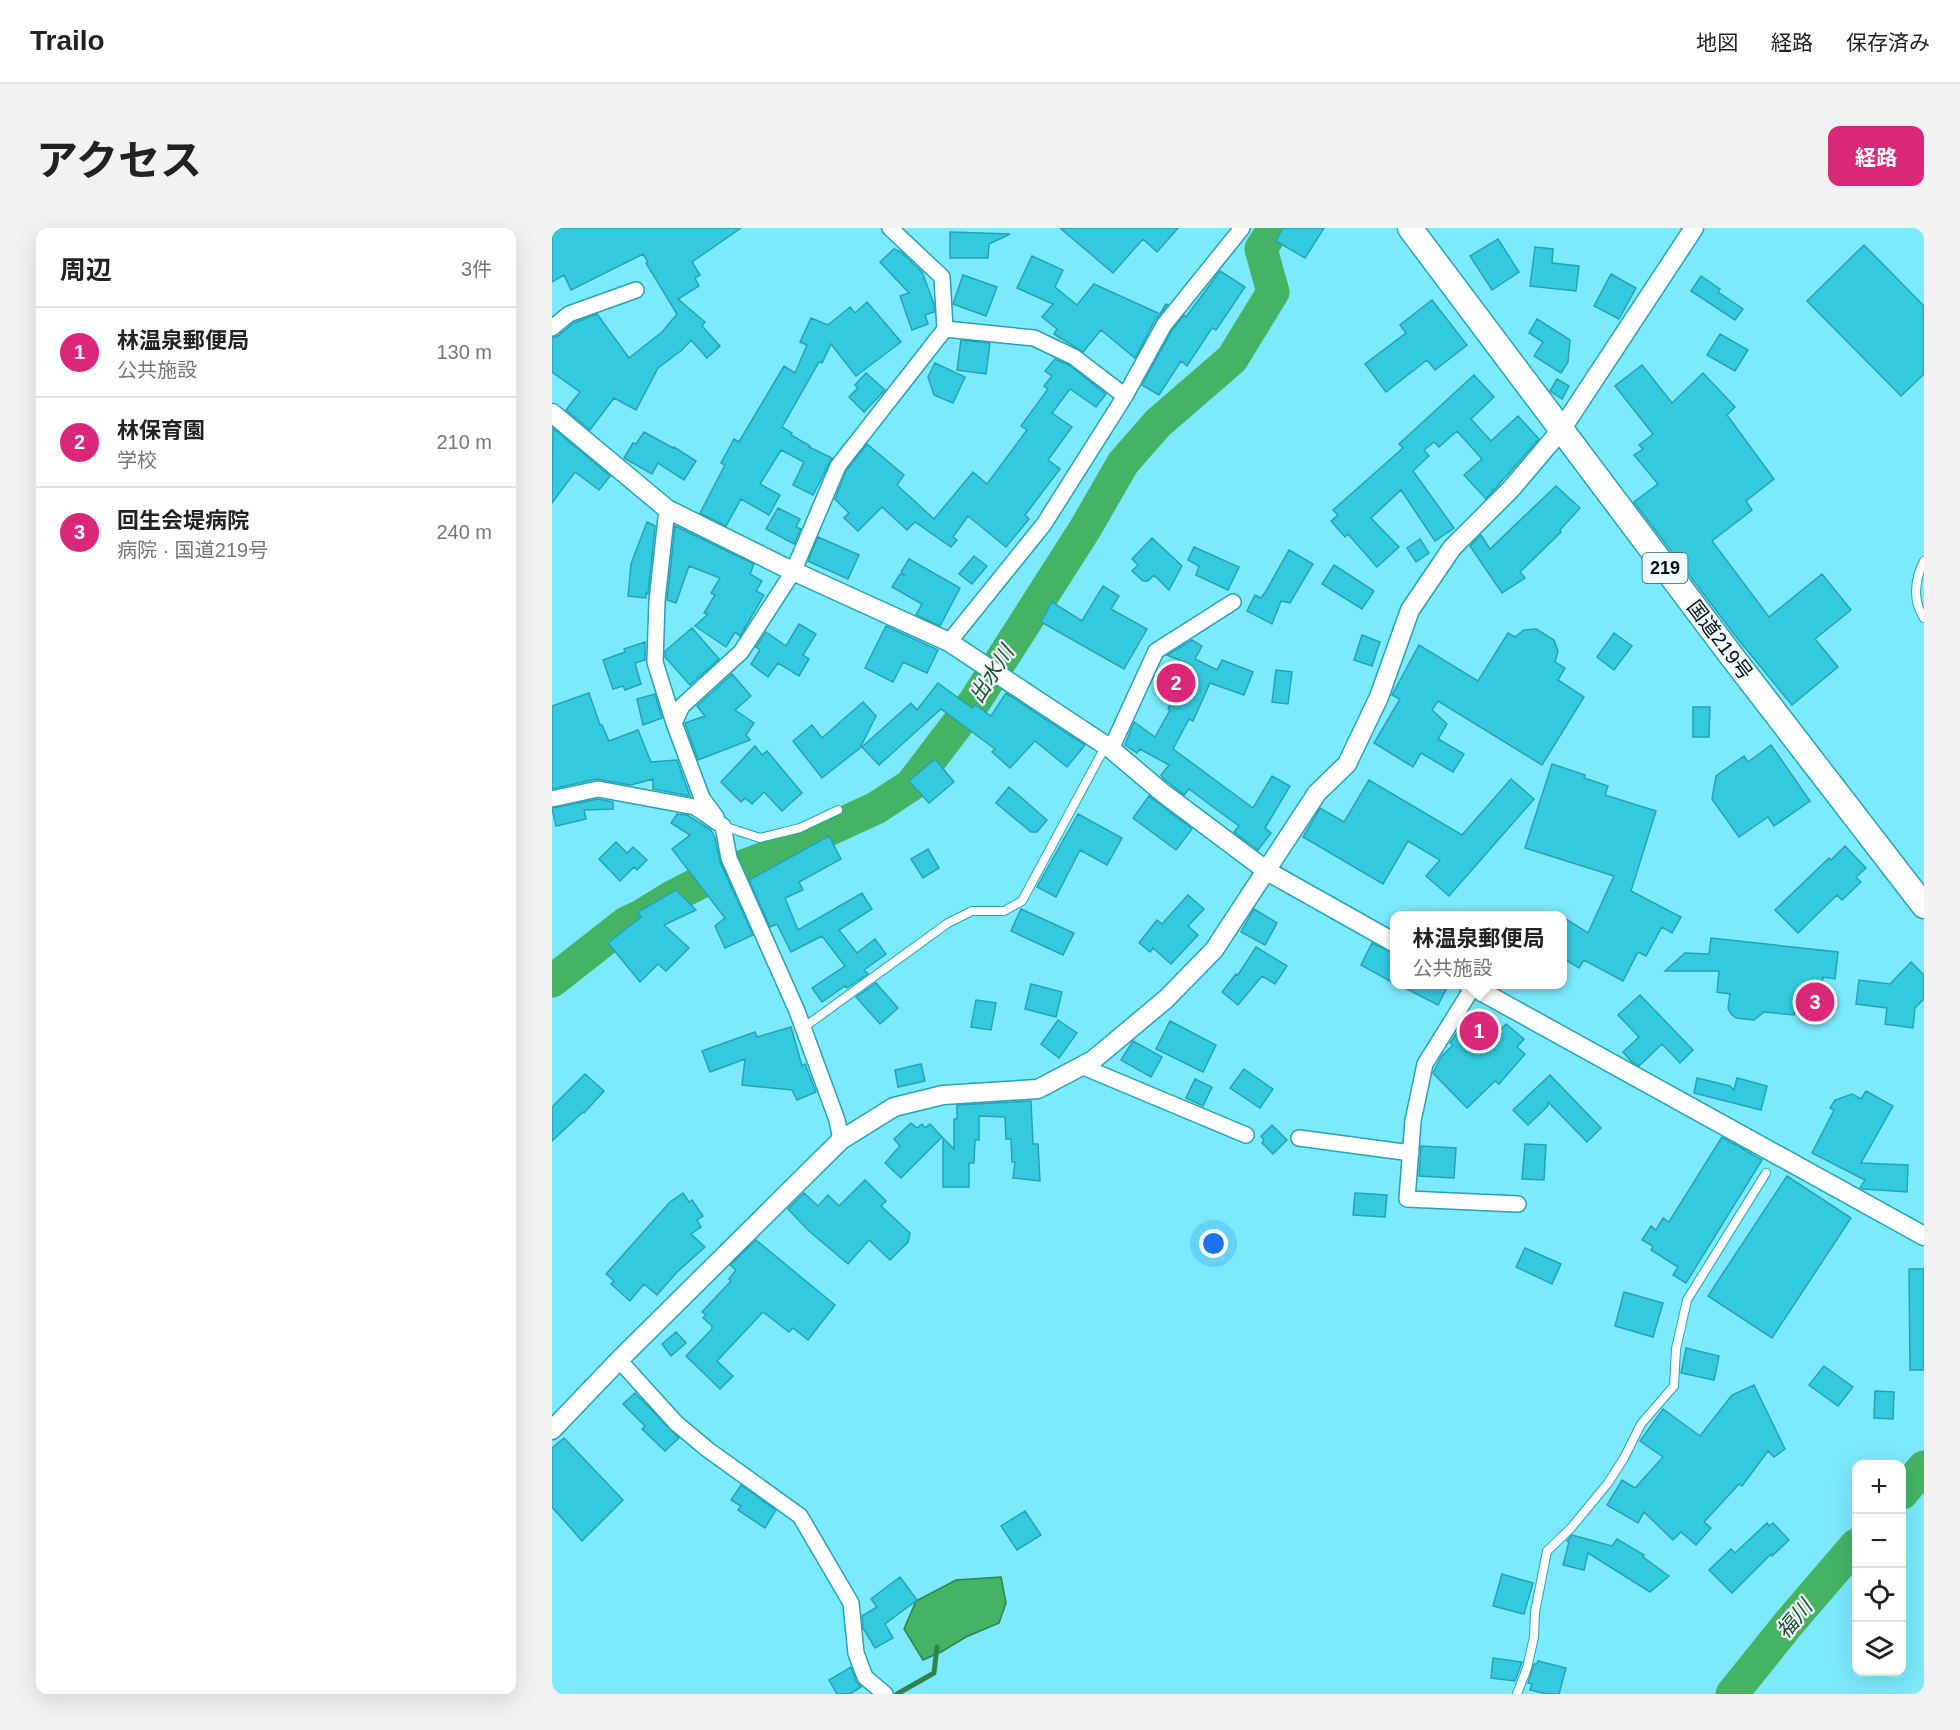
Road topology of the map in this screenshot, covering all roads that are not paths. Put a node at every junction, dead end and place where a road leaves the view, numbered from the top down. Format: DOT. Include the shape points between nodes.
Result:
graph roads {
  1 [pos="890,228"];
  2 [pos="1242,228"];
  3 [pos="1410,228"];
  4 [pos="1694,228"];
  5 [pos="636,290"];
  6 [pos="552,327"];
  7 [pos="945,329"];
  8 [pos="1125,396"];
  9 [pos="552,413"];
  10 [pos="1561,430"];
  11 [pos="667,509"];
  12 [pos="1924,561"];
  13 [pos="793,572"];
  14 [pos="1233,602"];
  15 [pos="1924,618"];
  16 [pos="949,642"];
  17 [pos="674,723"];
  18 [pos="1108,747"];
  19 [pos="552,799"];
  20 [pos="838,810"];
  21 [pos="723,826"];
  22 [pos="1267,871"];
  23 [pos="1924,906"];
  24 [pos="1390,940"];
  25 [pos="1469,989"];
  26 [pos="1476,989"];
  27 [pos="803,1028"];
  28 [pos="1082,1066"];
  29 [pos="1246,1135"];
  30 [pos="1299,1137"];
  31 [pos="841,1140"];
  32 [pos="1411,1153"];
  33 [pos="1766,1173"];
  34 [pos="1518,1204"];
  35 [pos="1924,1236"];
  36 [pos="619,1360"];
  37 [pos="552,1431"];
  38 [pos="885,1694"];
  39 [pos="1517,1694"];
  1 -- 7 [label="street" via="942,277"];
  2 -- 8 [label="street" via="1164,325"];
  3 -- 10 [label="highway, 国道219号 / 219"];
  4 -- 10 [label="street"];
  5 -- 6 [label="street" via="569,314"];
  7 -- 8 [label="street" via="1034,338 1074,357"];
  7 -- 13 [label="street" via="838,466"];
  8 -- 16 [label="street" via="1044,524"];
  9 -- 11 [label="street"];
  10 -- 22 [label="street" via="1511,489 1452,548 1410,610 1379,697 1347,764 1317,793"];
  10 -- 23 [label="highway, 国道219号 / 219"];
  11 -- 13 [label="street"];
  11 -- 17 [label="street" via="655,662"];
  12 -- 15 [label="lane" via="1916,591"];
  13 -- 16 [label="street"];
  13 -- 17 [label="street" via="741,652 682,706"];
  14 -- 18 [label="street" via="1156,651"];
  16 -- 18 [label="street"];
  17 -- 21 [label="street" via="702,798"];
  18 -- 22 [label="street"];
  18 -- 27 [label="lane" via="1022,901 1004,911 972,911 948,923"];
  19 -- 21 [label="street" via="598,789 695,807"];
  20 -- 21 [label="lane" via="800,828 760,838"];
  21 -- 27 [label="street" via="729,858"];
  22 -- 24 [label="street"];
  22 -- 28 [label="street" via="1214,950 1167,999"];
  25 -- 32 [label="street" via="1425,1064"];
  26 -- 35 [label="street"];
  27 -- 31 [label="street"];
  28 -- 29 [label="street"];
  28 -- 31 [label="street" via="1038,1089 943,1095 894,1107"];
  30 -- 32 [label="street"];
  31 -- 36 [label="street"];
  32 -- 34 [label="street" via="1407,1199"];
  33 -- 39 [label="lane" via="1687,1300 1676,1349 1674,1386 1641,1424 1608,1483 1547,1551 1534,1637"];
  36 -- 37 [label="street"];
  36 -- 38 [label="street" via="676,1423 800,1516 851,1603 856,1653 865,1677"];
}
